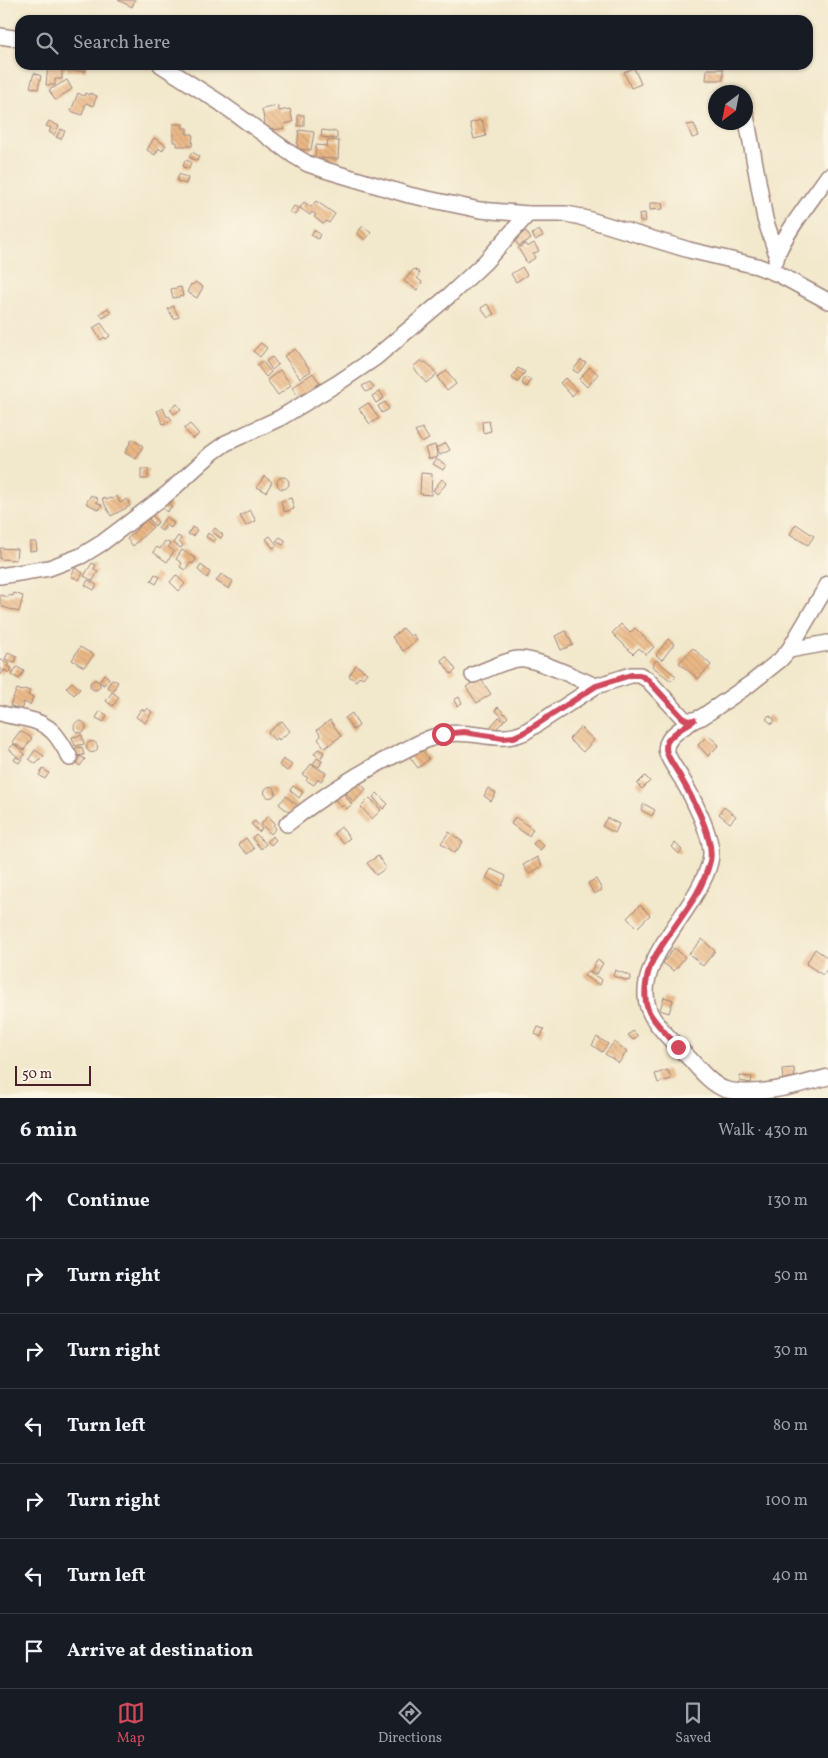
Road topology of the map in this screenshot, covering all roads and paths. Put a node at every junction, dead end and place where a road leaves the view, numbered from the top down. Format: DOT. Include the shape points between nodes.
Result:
graph roads {
  1 [pos="0,36"];
  2 [pos="15,38"];
  3 [pos="170,70"];
  4 [pos="749,130"];
  5 [pos="828,176"];
  6 [pos="528,214"];
  7 [pos="777,255"];
  8 [pos="778,274"];
  9 [pos="828,301"];
  10 [pos="0,576"];
  11 [pos="828,584"];
  12 [pos="828,644"];
  13 [pos="789,650"];
  14 [pos="473,675"];
  15 [pos="596,686"];
  16 [pos="0,713"];
  17 [pos="694,720"];
  18 [pos="70,758"];
  19 [pos="287,824"];
  20 [pos="828,1077"];
  1 -- 2 [label="street"];
  3 -- 6 [label="street" via="308,164 409,195 480,210"];
  4 -- 7 [label="street" via="765,218"];
  5 -- 7 [label="street" via="783,241"];
  6 -- 8 [label="street" via="566,214"];
  6 -- 10 [label="street" via="451,294 338,383 280,418 226,443 167,494 80,556 50,568"];
  7 -- 8 [label="street"];
  8 -- 9 [label="street"];
  11 -- 13 [label="street"];
  12 -- 13 [label="street"];
  13 -- 17 [label="street" via="756,679"];
  14 -- 15 [label="street" via="519,659"];
  15 -- 17 [label="street" via="640,675 685,720"];
  15 -- 19 [label="street" via="514,737 454,732 425,740 346,781"];
  16 -- 18 [label="street" via="51,729"];
  17 -- 20 [label="street" via="669,740 666,752 702,820 710,843 710,861 690,905 652,961 645,994 649,1011 662,1030 707,1078 722,1088 756,1092"];
}
